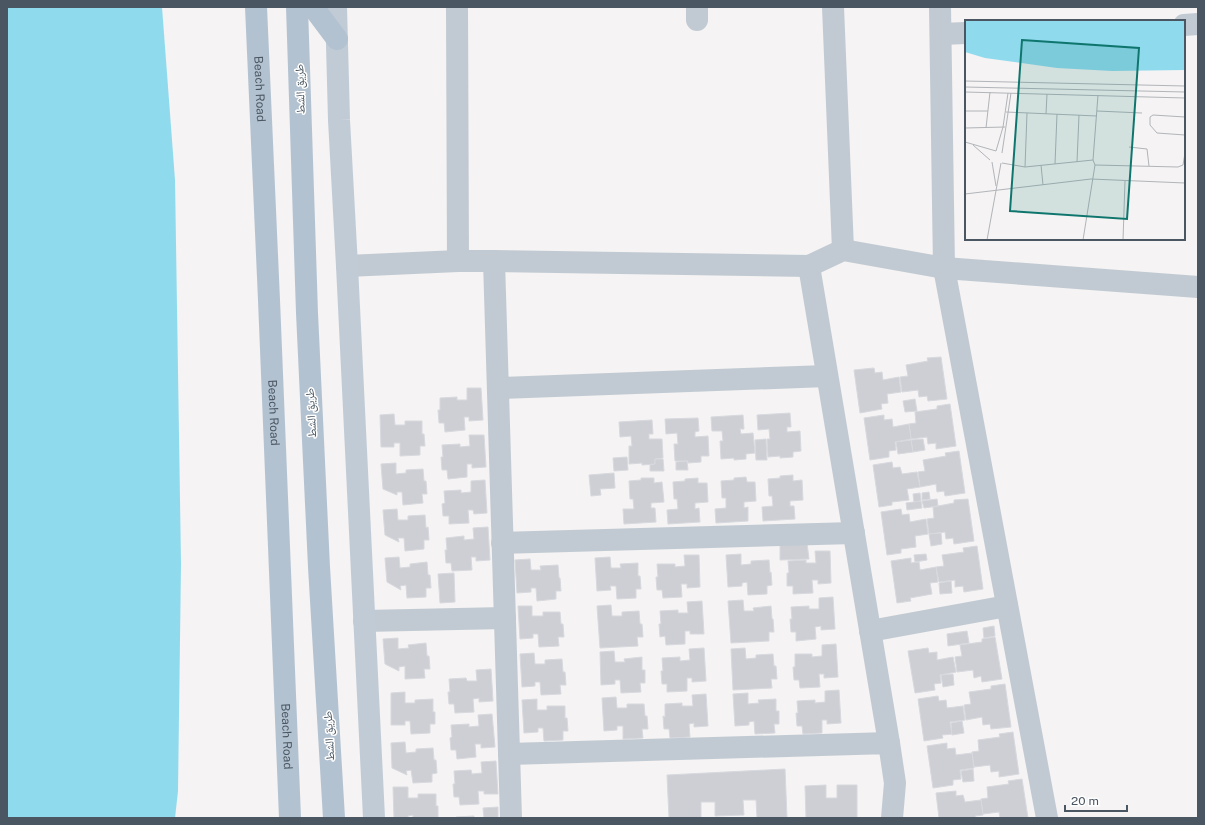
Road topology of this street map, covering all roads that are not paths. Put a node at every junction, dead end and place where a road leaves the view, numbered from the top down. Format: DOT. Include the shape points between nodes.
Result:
graph roads {
  1 [pos="256,7"];
  2 [pos="297,7"];
  3 [pos="313,7"];
  4 [pos="336,7"];
  5 [pos="457,7"];
  6 [pos="832,7"];
  7 [pos="940,7"];
  8 [pos="1198,24"];
  9 [pos="1185,25"];
  10 [pos="965,33"];
  11 [pos="941,34"];
  12 [pos="337,39"];
  13 [pos="843,250"];
  14 [pos="458,261"];
  15 [pos="494,261"];
  16 [pos="347,266"];
  17 [pos="809,266"];
  18 [pos="944,268"];
  19 [pos="1198,287"];
  20 [pos="827,376"];
  21 [pos="498,388"];
  22 [pos="854,533"];
  23 [pos="502,543"];
  24 [pos="1007,606"];
  25 [pos="505,618"];
  26 [pos="364,620"];
  27 [pos="870,631"];
  28 [pos="889,743"];
  29 [pos="509,754"];
  30 [pos="290,818"];
  31 [pos="334,818"];
  32 [pos="374,818"];
  33 [pos="511,818"];
  34 [pos="892,818"];
  35 [pos="1047,818"];
  1 -- 30 [label="main road, Beach Road"];
  2 -- 31 [label="main road, طريق الشط" via="307,313"];
  3 -- 12 [label="main road"];
  4 -- 12 [label="street"];
  5 -- 14 [label="street"];
  6 -- 13 [label="street"];
  7 -- 11 [label="street"];
  8 -- 9 [label="street"];
  10 -- 11 [label="street"];
  11 -- 18 [label="street"];
  12 -- 16 [label="street"];
  13 -- 17 [label="street"];
  13 -- 18 [label="street"];
  14 -- 15 [label="street"];
  14 -- 16 [label="street"];
  15 -- 17 [label="street"];
  15 -- 21 [label="street"];
  16 -- 26 [label="street"];
  17 -- 20 [label="street"];
  18 -- 19 [label="street"];
  18 -- 24 [label="street"];
  20 -- 21 [label="street"];
  20 -- 22 [label="street"];
  21 -- 23 [label="street"];
  22 -- 23 [label="street"];
  22 -- 27 [label="street"];
  23 -- 25 [label="street"];
  24 -- 27 [label="street"];
  24 -- 35 [label="street"];
  25 -- 26 [label="street"];
  25 -- 29 [label="street"];
  26 -- 32 [label="street"];
  27 -- 28 [label="street"];
  28 -- 29 [label="street"];
  28 -- 34 [label="street" via="895,783"];
  29 -- 33 [label="street"];
}
